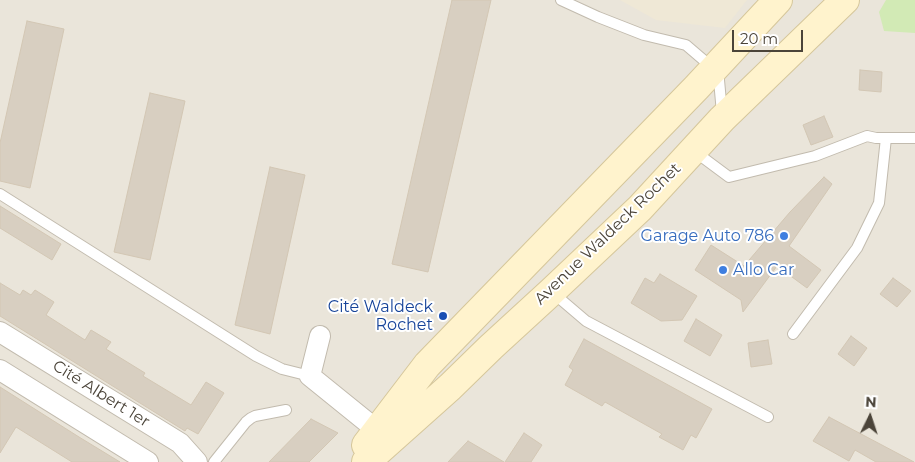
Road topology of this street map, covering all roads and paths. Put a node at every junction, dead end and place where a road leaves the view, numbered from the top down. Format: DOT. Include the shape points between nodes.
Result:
graph roads {
  1 [pos="561,0"];
  2 [pos="778,0"];
  3 [pos="845,0"];
  4 [pos="714,68"];
  5 [pos="722,120"];
  6 [pos="886,138"];
  7 [pos="915,138"];
  8 [pos="693,150"];
  9 [pos="0,194"];
  10 [pos="551,292"];
  11 [pos="0,332"];
  12 [pos="793,334"];
  13 [pos="320,336"];
  14 [pos="0,370"];
  15 [pos="310,376"];
  16 [pos="286,410"];
  17 [pos="768,417"];
  18 [pos="378,431"];
  19 [pos="148,462"];
  20 [pos="196,462"];
  21 [pos="214,462"];
  22 [pos="352,462"];
  23 [pos="366,462"];
  1 -- 4 [label="lane" via="644,35 686,45"];
  2 -- 4 [label="main road"];
  3 -- 5 [label="main road, Avenue Waldeck Rochet"];
  4 -- 5 [label="lane" via="719,80"];
  4 -- 18 [label="main road" via="427,365"];
  5 -- 8 [label="main road, Avenue Waldeck Rochet"];
  6 -- 7 [label="lane"];
  6 -- 8 [label="lane" via="867,136 815,156 728,177"];
  6 -- 12 [label="lane" via="879,203 858,248"];
  8 -- 10 [label="main road, Avenue Waldeck Rochet" via="640,208"];
  9 -- 15 [label="lane" via="256,356 282,369"];
  10 -- 17 [label="lane" via="586,321"];
  10 -- 23 [label="main road, Avenue Waldeck Rochet"];
  11 -- 20 [label="street, Cité Albert 1er" via="180,443"];
  13 -- 15 [label="street"];
  14 -- 19 [label="street, Cité Albert 1er"];
  15 -- 18 [label="street"];
  16 -- 21 [label="lane" via="251,418"];
  18 -- 22 [label="main road"];
}
